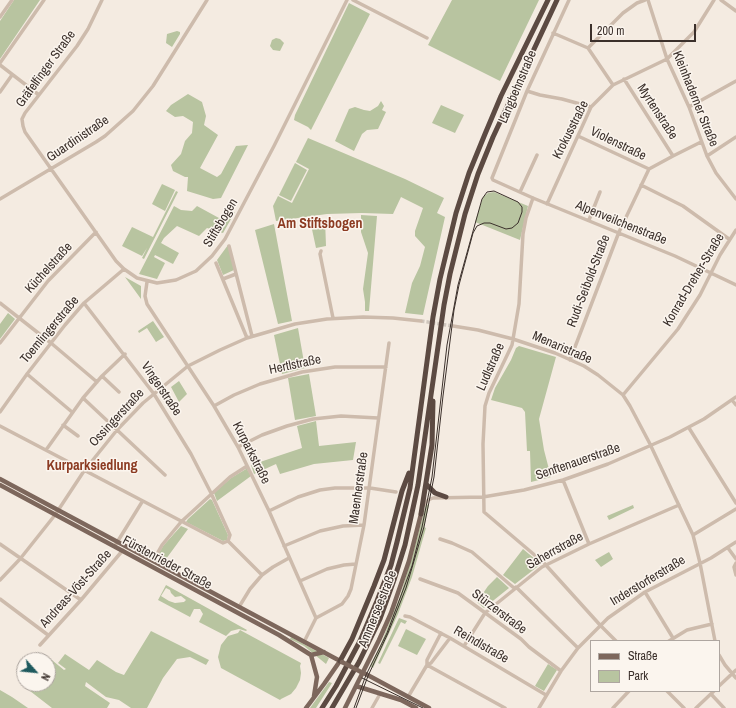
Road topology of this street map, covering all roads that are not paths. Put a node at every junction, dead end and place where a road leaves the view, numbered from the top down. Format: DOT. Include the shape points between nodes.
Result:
graph roads {
  1 [pos="12,0"];
  2 [pos="44,0"];
  3 [pos="102,0"];
  4 [pos="207,0"];
  5 [pos="347,0"];
  6 [pos="353,0"];
  7 [pos="548,0"];
  8 [pos="558,0"];
  9 [pos="569,0"];
  10 [pos="645,0"];
  11 [pos="648,0"];
  12 [pos="714,0"];
  13 [pos="721,0"];
  14 [pos="736,11"];
  15 [pos="0,17"];
  16 [pos="553,33"];
  17 [pos="426,38"];
  18 [pos="588,48"];
  19 [pos="667,59"];
  20 [pos="0,64"];
  21 [pos="12,75"];
  22 [pos="624,79"];
  23 [pos="736,81"];
  24 [pos="613,85"];
  25 [pos="527,91"];
  26 [pos="0,92"];
  27 [pos="39,95"];
  28 [pos="592,107"];
  29 [pos="689,107"];
  30 [pos="578,136"];
  31 [pos="736,137"];
  32 [pos="701,142"];
  33 [pos="537,155"];
  34 [pos="673,156"];
  35 [pos="707,156"];
  36 [pos="52,169"];
  37 [pos="649,170"];
  38 [pos="497,182"];
  39 [pos="642,185"];
  40 [pos="520,192"];
  41 [pos="600,192"];
  42 [pos="533,198"];
  43 [pos="0,199"];
  44 [pos="736,199"];
  45 [pos="547,204"];
  46 [pos="589,220"];
  47 [pos="736,230"];
  48 [pos="96,232"];
  49 [pos="619,232"];
  50 [pos="729,240"];
  51 [pos="229,246"];
  52 [pos="321,251"];
  53 [pos="216,263"];
  54 [pos="124,269"];
  55 [pos="711,273"];
  56 [pos="236,274"];
  57 [pos="223,279"];
  58 [pos="147,282"];
  59 [pos="736,285"];
  60 [pos="0,303"];
  61 [pos="84,303"];
  62 [pos="19,318"];
  63 [pos="333,318"];
  64 [pos="421,321"];
  65 [pos="453,326"];
  66 [pos="252,336"];
  67 [pos="247,338"];
  68 [pos="513,339"];
  69 [pos="51,343"];
  70 [pos="389,343"];
  71 [pos="0,344"];
  72 [pos="125,354"];
  73 [pos="570,360"];
  74 [pos="188,366"];
  75 [pos="386,368"];
  76 [pos="27,374"];
  77 [pos="102,376"];
  78 [pos="434,376"];
  79 [pos="97,382"];
  80 [pos="119,392"];
  81 [pos="154,394"];
  82 [pos="623,395"];
  83 [pos="736,397"];
  84 [pos="83,398"];
  85 [pos="732,400"];
  86 [pos="736,405"];
  87 [pos="214,406"];
  88 [pos="0,412"];
  89 [pos="72,412"];
  90 [pos="378,418"];
  91 [pos="63,425"];
  92 [pos="0,426"];
  93 [pos="689,428"];
  94 [pos="117,430"];
  95 [pos="78,436"];
  96 [pos="650,446"];
  97 [pos="238,447"];
  98 [pos="46,450"];
  99 [pos="413,465"];
  100 [pos="248,466"];
  101 [pos="84,470"];
  102 [pos="164,475"];
  103 [pos="0,479"];
  104 [pos="563,480"];
  105 [pos="426,484"];
  106 [pos="0,485"];
  107 [pos="370,488"];
  108 [pos="396,492"];
  109 [pos="211,493"];
  110 [pos="446,497"];
  111 [pos="483,497"];
  112 [pos="142,502"];
  113 [pos="736,503"];
  114 [pos="679,505"];
  115 [pos="736,509"];
  116 [pos="268,511"];
  117 [pos="57,512"];
  118 [pos="421,514"];
  119 [pos="181,522"];
  120 [pos="364,525"];
  121 [pos="693,534"];
  122 [pos="440,539"];
  123 [pos="117,541"];
  124 [pos="228,541"];
  125 [pos="736,542"];
  126 [pos="0,544"];
  127 [pos="589,544"];
  128 [pos="114,546"];
  129 [pos="126,546"];
  130 [pos="284,546"];
  131 [pos="728,548"];
  132 [pos="122,551"];
  133 [pos="289,558"];
  134 [pos="20,559"];
  135 [pos="736,559"];
  136 [pos="153,560"];
  137 [pos="700,563"];
  138 [pos="736,563"];
  139 [pos="356,564"];
  140 [pos="546,565"];
  141 [pos="262,575"];
  142 [pos="736,576"];
  143 [pos="420,579"];
  144 [pos="0,580"];
  145 [pos="300,581"];
  146 [pos="515,588"];
  147 [pos="645,592"];
  148 [pos="0,599"];
  149 [pos="81,600"];
  150 [pos="239,607"];
  151 [pos="485,612"];
  152 [pos="405,616"];
  153 [pos="316,618"];
  154 [pos="712,624"];
  155 [pos="600,625"];
  156 [pos="441,633"];
  157 [pos="48,635"];
  158 [pos="450,638"];
  159 [pos="673,638"];
  160 [pos="615,640"];
  161 [pos="670,640"];
  162 [pos="715,640"];
  163 [pos="304,642"];
  164 [pos="40,645"];
  165 [pos="464,646"];
  166 [pos="578,648"];
  167 [pos="324,652"];
  168 [pos="311,655"];
  169 [pos="720,656"];
  170 [pos="341,661"];
  171 [pos="427,665"];
  172 [pos="736,670"];
  173 [pos="561,671"];
  174 [pos="362,672"];
  175 [pos="732,674"];
  176 [pos="736,678"];
  177 [pos="720,685"];
  178 [pos="356,686"];
  179 [pos="627,692"];
  180 [pos="668,692"];
  181 [pos="713,692"];
  182 [pos="380,694"];
  183 [pos="546,695"];
  184 [pos="408,697"];
  185 [pos="313,698"];
  186 [pos="306,708"];
  187 [pos="322,708"];
  188 [pos="332,708"];
  189 [pos="345,708"];
  190 [pos="372,708"];
  191 [pos="416,708"];
  192 [pos="429,708"];
  193 [pos="505,708"];
  194 [pos="539,708"];
  195 [pos="613,708"];
  196 [pos="684,708"];
  197 [pos="696,708"];
  198 [pos="724,708"];
  1 -- 15 [label="street"];
  2 -- 20 [label="street"];
  3 -- 27 [label="street, Gräfelfinger Straße" via="77,46"];
  4 -- 36 [label="street, Guardinistraße" via="153,86 133,111 105,136"];
  5 -- 58 [label="street, Stiftsbogen" via="263,168 219,248 204,264 183,278 165,283"];
  6 -- 17 [label="street"];
  7 -- 99 [label="highway" via="488,127 456,212 433,317"];
  8 -- 78 [label="highway" via="510,99 478,174 450,274"];
  9 -- 16 [label="street, Langbehnstraße"];
  10 -- 18 [label="street" via="623,13"];
  11 -- 19 [label="street, Kleinhaderner Straße"];
  12 -- 19 [label="street, Krokusstraße" via="694,32"];
  13 -- 14 [label="street"];
  16 -- 18 [label="street"];
  16 -- 25 [label="street, Langbehnstraße"];
  18 -- 24 [label="street"];
  19 -- 22 [label="street, Krokusstraße"];
  19 -- 29 [label="street, Kleinhaderner Straße"];
  20 -- 21 [label="street"];
  21 -- 26 [label="street"];
  21 -- 27 [label="street"];
  22 -- 24 [label="street, Krokusstraße"];
  22 -- 34 [label="street, Myrtenstraße"];
  23 -- 29 [label="street"];
  24 -- 28 [label="street, Krokusstraße"];
  25 -- 28 [label="street"];
  25 -- 38 [label="street, Langbehnstraße" via="492,178"];
  27 -- 36 [label="street, Gräfelfinger Straße" via="25,112 23,126"];
  28 -- 30 [label="street, Krokusstraße"];
  29 -- 32 [label="street, Kleinhaderner Straße"];
  30 -- 37 [label="street, Violenstraße"];
  30 -- 45 [label="street, Krokusstraße"];
  31 -- 35 [label="street"];
  32 -- 34 [label="street"];
  32 -- 35 [label="street, Kleinhaderner Straße"];
  33 -- 40 [label="street"];
  34 -- 37 [label="street"];
  35 -- 44 [label="street, Kleinhaderner Straße" via="716,173"];
  36 -- 43 [label="street, Guardinistraße"];
  36 -- 48 [label="street, Stiftsbogen"];
  37 -- 39 [label="street, Rudi-Seibold-Straße"];
  38 -- 40 [label="street, Alpenveilchenstraße"];
  39 -- 49 [label="street, Rudi-Seibold-Straße"];
  39 -- 50 [label="street" via="683,206"];
  40 -- 42 [label="street, Alpenveilchenstraße"];
  41 -- 46 [label="street"];
  42 -- 45 [label="street, Alpenveilchenstraße"];
  42 -- 68 [label="street, Ludlstraße" via="523,234 519,304"];
  45 -- 46 [label="street, Alpenveilchenstraße"];
  46 -- 49 [label="street, Alpenveilchenstraße"];
  47 -- 50 [label="street, Konrad-Dreher-Straße"];
  48 -- 54 [label="street, Stiftsbogen"];
  48 -- 62 [label="street, Küchelstraße" via="48,281"];
  49 -- 55 [label="street, Alpenveilchenstraße"];
  49 -- 73 [label="street, Rudi-Seibold-Straße"];
  50 -- 55 [label="street, Konrad-Dreher-Straße"];
  51 -- 56 [label="street"];
  52 -- 63 [label="street"];
  53 -- 57 [label="street"];
  54 -- 58 [label="street, Stiftsbogen"];
  54 -- 61 [label="street, Toemlingerstraße"];
  55 -- 59 [label="street, Alpenveilchenstraße"];
  55 -- 82 [label="street, Konrad-Dreher-Straße" via="678,328"];
  56 -- 57 [label="street"];
  56 -- 66 [label="street"];
  57 -- 67 [label="street"];
  58 -- 74 [label="street, Kurparkstraße" via="144,296 147,304"];
  60 -- 62 [label="street"];
  61 -- 69 [label="street, Toemlingerstraße"];
  61 -- 72 [label="street, Vingerstraße"];
  62 -- 69 [label="street"];
  62 -- 71 [label="street, Küchelstraße"];
  63 -- 64 [label="street, Ossingerstraße" via="371,316"];
  63 -- 66 [label="street, Ossingerstraße" via="287,326"];
  65 -- 68 [label="street, Menaristraße"];
  66 -- 67 [label="street, Ossingerstraße"];
  67 -- 74 [label="street, Ossingerstraße"];
  68 -- 73 [label="street, Menaristraße"];
  68 -- 111 [label="street, Ludlstraße" via="485,406"];
  69 -- 76 [label="street, Toemlingerstraße"];
  69 -- 79 [label="street"];
  70 -- 75 [label="street, Maenherstraße"];
  72 -- 77 [label="street"];
  72 -- 81 [label="street, Vingerstraße"];
  73 -- 82 [label="street, Menaristraße" via="598,375"];
  74 -- 81 [label="street, Ossingerstraße"];
  74 -- 87 [label="street, Kurparkstraße"];
  75 -- 87 [label="street, Hertlstraße" via="335,367 302,372 260,384"];
  75 -- 90 [label="street, Maenherstraße"];
  76 -- 88 [label="street, Toemlingerstraße"];
  76 -- 89 [label="street"];
  77 -- 79 [label="street"];
  77 -- 80 [label="street"];
  78 -- 105 [label="highway" via="432,445"];
  78 -- 188 [label="highway" via="418,486 405,545 380,619"];
  79 -- 84 [label="street"];
  81 -- 94 [label="street, Ossingerstraße"];
  81 -- 109 [label="street, Vingerstraße" via="191,454"];
  82 -- 96 [label="street, Menaristraße"];
  83 -- 85 [label="street, Senftenauerstraße"];
  84 -- 89 [label="street"];
  84 -- 94 [label="street"];
  85 -- 86 [label="street"];
  85 -- 93 [label="street, Senftenauerstraße"];
  87 -- 97 [label="street, Kurparkstraße"];
  89 -- 91 [label="street"];
  90 -- 97 [label="street" via="341,416 313,419 262,435"];
  90 -- 107 [label="street, Maenherstraße"];
  91 -- 95 [label="street"];
  91 -- 98 [label="street"];
  92 -- 98 [label="street"];
  93 -- 96 [label="street, Senftenauerstraße"];
  93 -- 113 [label="street"];
  94 -- 101 [label="street, Ossingerstraße"];
  94 -- 102 [label="street"];
  96 -- 104 [label="street, Senftenauerstraße"];
  96 -- 114 [label="street, Menaristraße"];
  97 -- 100 [label="street, Kurparkstraße"];
  98 -- 101 [label="street"];
  99 -- 170 [label="highway" via="402,490 384,560"];
  99 -- 187 [label="highway" via="410,488 391,565 378,601 351,658"];
  100 -- 109 [label="street"];
  100 -- 116 [label="street, Kurparkstraße"];
  101 -- 112 [label="street"];
  101 -- 117 [label="street, Ossingerstraße"];
  103 -- 117 [label="main road, Fürstenrieder Straße"];
  104 -- 111 [label="street, Senftenauerstraße"];
  104 -- 127 [label="street"];
  105 -- 110 [label="highway" via="435,493"];
  105 -- 118 [label="highway"];
  106 -- 117 [label="main road, Fürstenrieder Straße"];
  107 -- 108 [label="street"];
  107 -- 116 [label="street" via="320,490 298,496"];
  107 -- 120 [label="street, Maenherstraße"];
  109 -- 119 [label="street"];
  109 -- 124 [label="street, Vingerstraße" via="230,535"];
  110 -- 111 [label="street, Senftenauerstraße"];
  110 -- 118 [label="street, Senftenauerstraße" via="428,500"];
  111 -- 140 [label="street, Ludlstraße" via="484,512"];
  112 -- 119 [label="street"];
  112 -- 123 [label="street"];
  114 -- 121 [label="street, Menaristraße"];
  114 -- 127 [label="street, Saherrstraße"];
  115 -- 121 [label="street"];
  116 -- 130 [label="street, Kurparkstraße"];
  117 -- 123 [label="main road, Fürstenrieder Straße"];
  117 -- 128 [label="main road, Fürstenrieder Straße"];
  117 -- 134 [label="street, Ossingerstraße"];
  118 -- 174 [label="main road, Ammerseestraße" via="399,592"];
  119 -- 124 [label="street" via="223,543"];
  119 -- 136 [label="street"];
  120 -- 130 [label="street" via="343,526 320,532"];
  120 -- 139 [label="street, Maenherstraße"];
  121 -- 137 [label="street, Menaristraße"];
  122 -- 146 [label="street" via="472,552"];
  123 -- 128 [label="street"];
  123 -- 129 [label="main road, Fürstenrieder Straße"];
  124 -- 141 [label="street"];
  125 -- 131 [label="street, Inderstorferstraße"];
  126 -- 134 [label="street"];
  127 -- 140 [label="street, Saherrstraße"];
  128 -- 132 [label="main road, Fürstenrieder Straße"];
  129 -- 132 [label="street, Andreas-Vöst-Straße"];
  129 -- 136 [label="main road, Fürstenrieder Straße"];
  130 -- 133 [label="street, Kurparkstraße"];
  131 -- 135 [label="street"];
  131 -- 137 [label="street, Inderstorferstraße"];
  132 -- 149 [label="street, Andreas-Vöst-Straße"];
  132 -- 168 [label="main road, Fürstenrieder Straße" via="280,635"];
  133 -- 141 [label="street"];
  133 -- 145 [label="street, Kurparkstraße"];
  134 -- 144 [label="street, Ossingerstraße"];
  134 -- 149 [label="street"];
  136 -- 150 [label="main road, Fürstenrieder Straße"];
  137 -- 147 [label="street, Inderstorferstraße"];
  137 -- 154 [label="street, Menaristraße"];
  138 -- 142 [label="street"];
  139 -- 145 [label="street" via="328,569"];
  139 -- 153 [label="street, Maenherstraße" via="351,589 345,601 339,607"];
  140 -- 146 [label="street, Saherrstraße"];
  140 -- 155 [label="street, Ludlstraße"];
  141 -- 150 [label="street"];
  143 -- 151 [label="street, Stürzerstraße" via="458,593"];
  145 -- 153 [label="street, Kurparkstraße"];
  146 -- 151 [label="street, Saherrstraße"];
  146 -- 166 [label="street"];
  147 -- 155 [label="street, Inderstorferstraße"];
  147 -- 159 [label="street"];
  148 -- 157 [label="street"];
  149 -- 157 [label="street, Andreas-Vöst-Straße"];
  150 -- 163 [label="main road, Fürstenrieder Straße"];
  151 -- 165 [label="street, Saherrstraße"];
  151 -- 173 [label="street, Stürzerstraße"];
  152 -- 156 [label="street, Reindlstraße"];
  153 -- 163 [label="street"];
  154 -- 159 [label="street" via="688,630"];
  154 -- 162 [label="street, Menaristraße"];
  155 -- 160 [label="street, Ludlstraße"];
  155 -- 166 [label="street, Inderstorferstraße"];
  156 -- 158 [label="street, Reindlstraße"];
  156 -- 171 [label="street" via="427,660"];
  157 -- 164 [label="street, Andreas-Vöst-Straße"];
  158 -- 165 [label="street, Reindlstraße"];
  158 -- 171 [label="street"];
  159 -- 161 [label="street"];
  163 -- 167 [label="main road, Fürstenrieder Straße"];
  165 -- 183 [label="street, Reindlstraße"];
  166 -- 173 [label="street, Inderstorferstraße"];
  167 -- 168 [label="main road"];
  167 -- 170 [label="main road, Fürstenrieder Straße"];
  168 -- 185 [label="main road" via="317,677"];
  169 -- 175 [label="street"];
  170 -- 174 [label="main road, Fürstenrieder Straße, bridge"];
  170 -- 185 [label="main road"];
  171 -- 184 [label="street"];
  171 -- 193 [label="street"];
  172 -- 175 [label="street"];
  173 -- 183 [label="street, Inderstorferstraße"];
  174 -- 178 [label="main road, Ammerseestraße"];
  174 -- 184 [label="main road, Fürstenrieder Straße"];
  175 -- 176 [label="street"];
  175 -- 177 [label="street"];
  178 -- 182 [label="main road"];
  178 -- 189 [label="main road, Ammerseestraße"];
  179 -- 195 [label="street"];
  180 -- 196 [label="street"];
  181 -- 197 [label="street"];
  181 -- 198 [label="street"];
  182 -- 190 [label="street"];
  182 -- 191 [label="main road" via="401,700"];
  183 -- 194 [label="street, Inderstorferstraße"];
  184 -- 192 [label="main road, Fürstenrieder Straße"];
  185 -- 186 [label="main road"];
}
